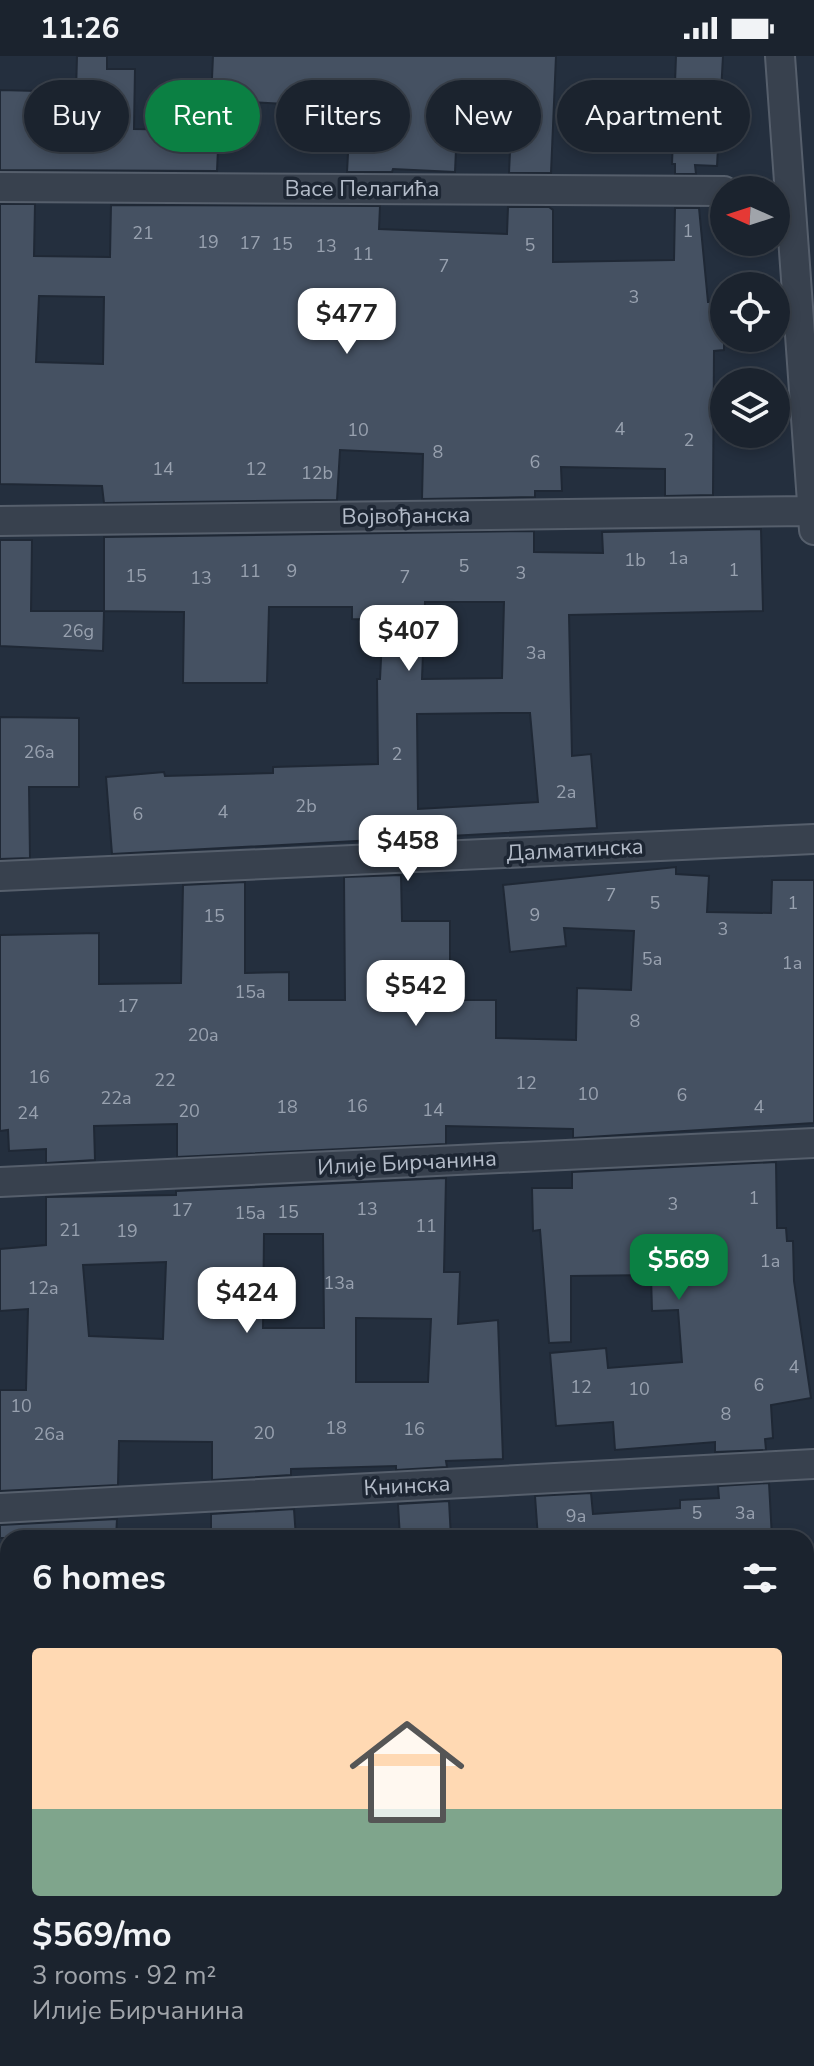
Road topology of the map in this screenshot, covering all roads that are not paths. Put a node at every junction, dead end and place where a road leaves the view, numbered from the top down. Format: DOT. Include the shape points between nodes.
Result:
graph roads {
  1 [pos="780,56"];
  2 [pos="782,176"];
  3 [pos="0,187"];
  4 [pos="710,191"];
  5 [pos="788,256"];
  6 [pos="813,520"];
  7 [pos="0,521"];
  8 [pos="814,839"];
  9 [pos="0,876"];
  10 [pos="814,1143"];
  11 [pos="0,1182"];
  12 [pos="814,1464"];
  13 [pos="0,1508"];
  1 -- 2 [label="street"];
  3 -- 4 [label="street, Васе Пелагића"];
  5 -- 6 [label="street"];
  6 -- 7 [label="street, Војвођанска"];
  8 -- 9 [label="street, Далматинска"];
  10 -- 11 [label="street, Илије Бирчанина"];
  12 -- 13 [label="street, Книнска"];
}
